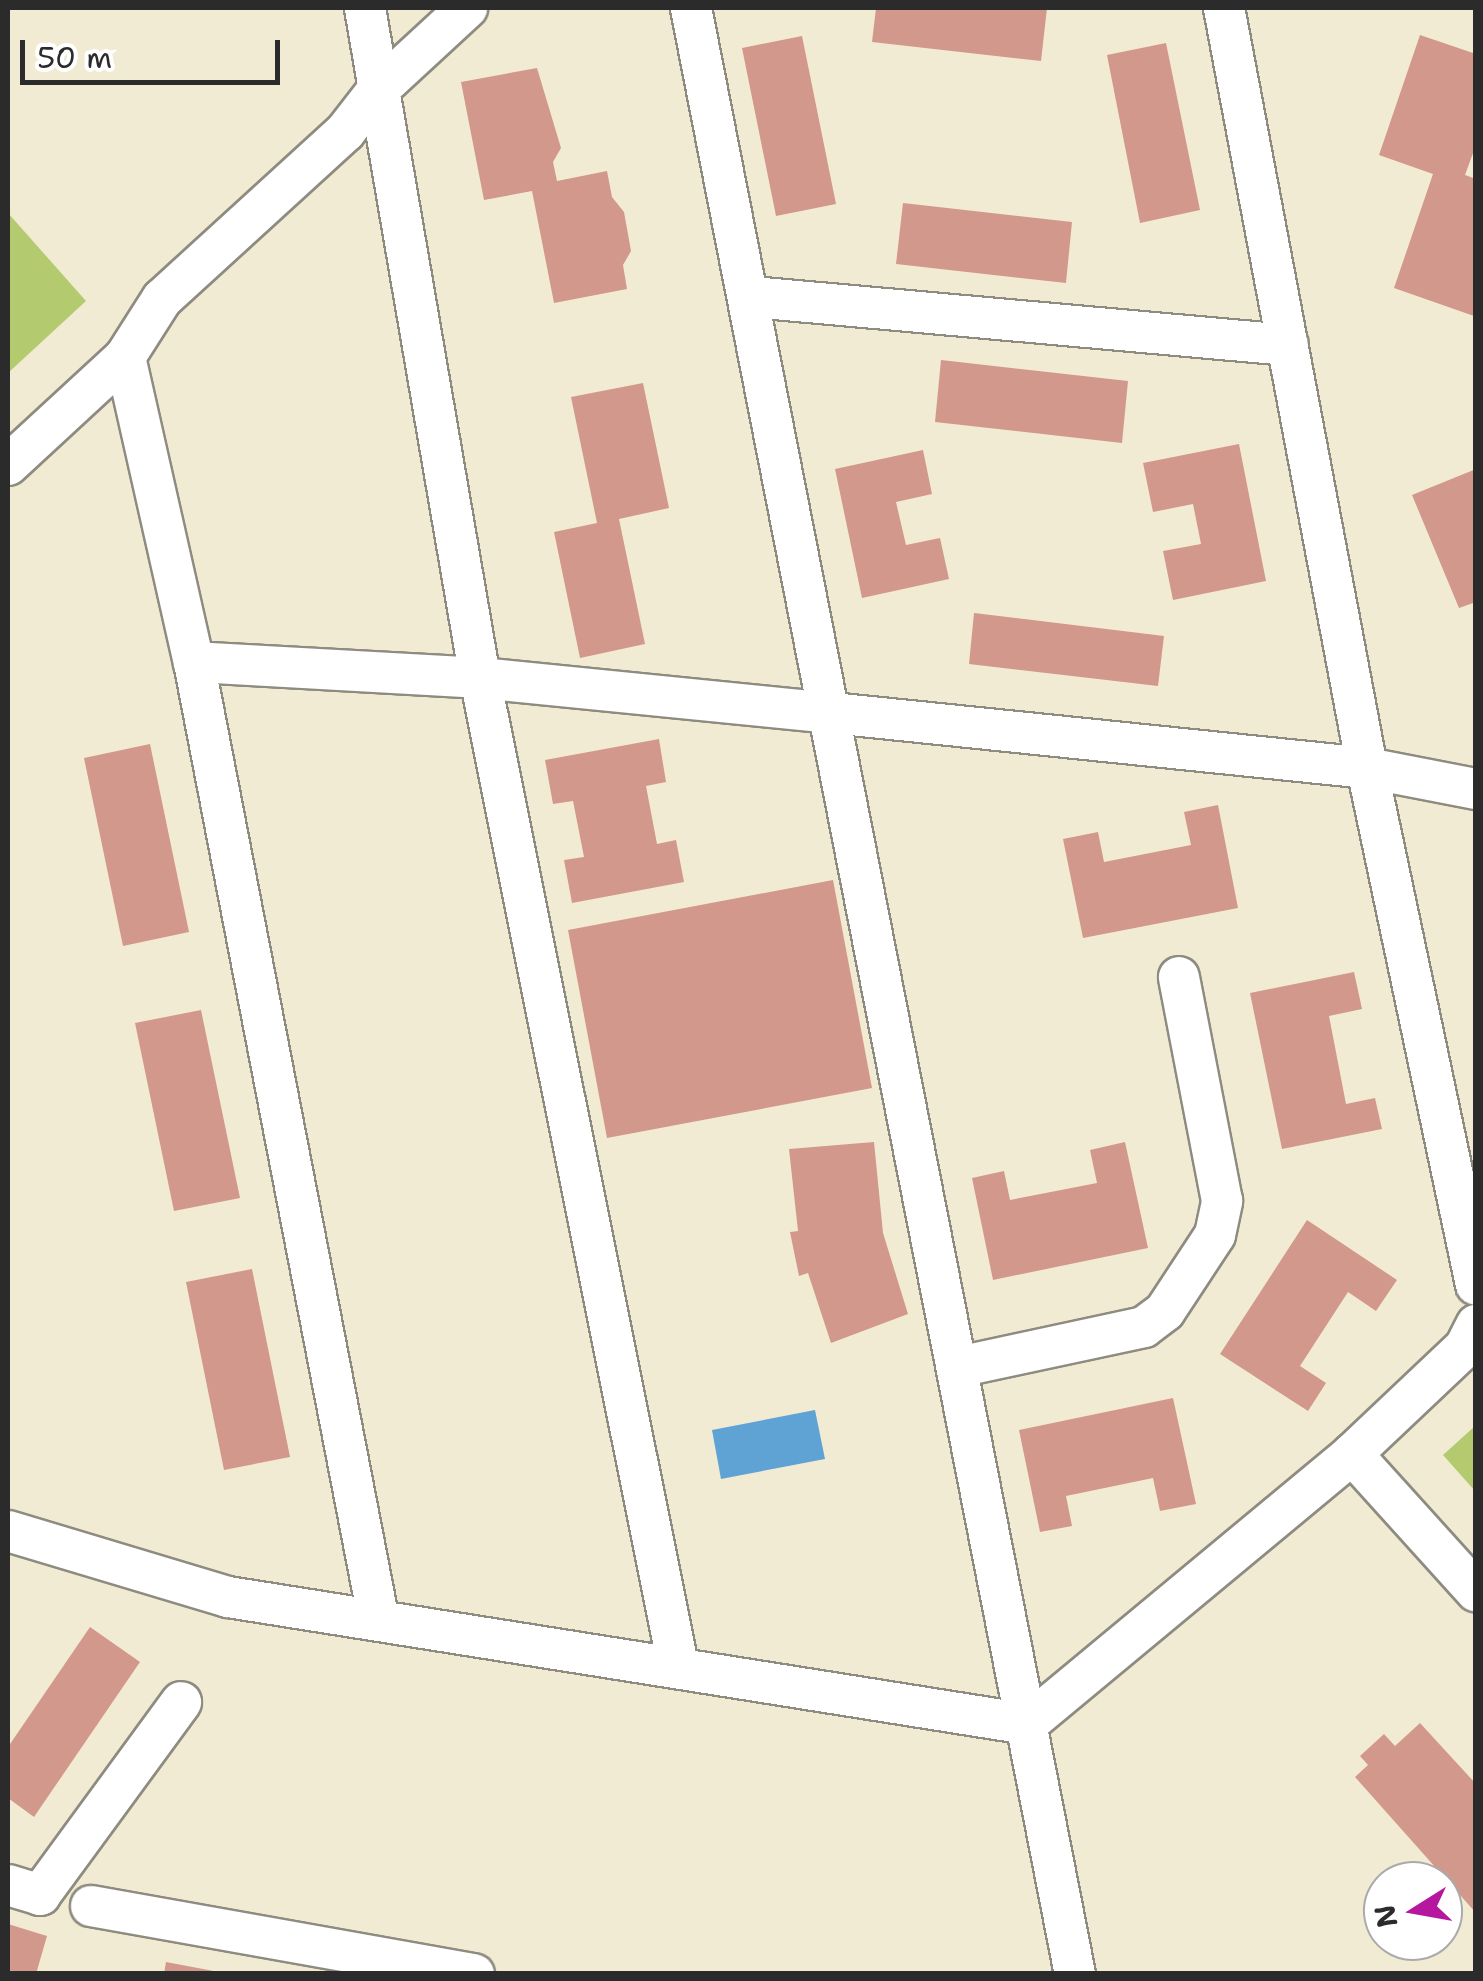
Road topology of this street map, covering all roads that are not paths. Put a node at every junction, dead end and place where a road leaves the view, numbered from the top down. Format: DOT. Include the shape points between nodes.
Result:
graph roads {
  1 [pos="365,8"];
  2 [pos="468,8"];
  3 [pos="691,8"];
  4 [pos="1224,8"];
  5 [pos="376,92"];
  6 [pos="752,298"];
  7 [pos="1288,345"];
  8 [pos="124,357"];
  9 [pos="8,465"];
  10 [pos="194,662"];
  11 [pos="480,678"];
  12 [pos="832,713"];
  13 [pos="1367,768"];
  14 [pos="1476,789"];
  15 [pos="1179,978"];
  16 [pos="1476,1286"];
  17 [pos="1476,1325"];
  18 [pos="958,1367"];
  19 [pos="1352,1454"];
  20 [pos="8,1531"];
  21 [pos="1476,1591"];
  22 [pos="378,1617"];
  23 [pos="678,1664"];
  24 [pos="181,1702"];
  25 [pos="1027,1724"];
  26 [pos="8,1886"];
  27 [pos="91,1906"];
  28 [pos="474,1974"];
  29 [pos="1075,1974"];
  1 -- 5 [label="street"];
  2 -- 5 [label="street"];
  3 -- 6 [label="street"];
  4 -- 7 [label="street"];
  5 -- 8 [label="street" via="346,132 162,300"];
  5 -- 11 [label="street"];
  6 -- 7 [label="street"];
  6 -- 12 [label="street"];
  7 -- 13 [label="street"];
  8 -- 9 [label="street"];
  8 -- 10 [label="street"];
  10 -- 11 [label="street"];
  10 -- 22 [label="street"];
  11 -- 12 [label="street"];
  11 -- 23 [label="street"];
  12 -- 13 [label="street"];
  12 -- 18 [label="street"];
  13 -- 14 [label="street"];
  13 -- 16 [label="street"];
  15 -- 18 [label="street" via="1222,1201 1215,1235 1165,1310 1144,1327"];
  17 -- 19 [label="street" via="1465,1347"];
  18 -- 25 [label="street"];
  19 -- 21 [label="street"];
  19 -- 25 [label="street"];
  20 -- 22 [label="street" via="228,1596"];
  22 -- 23 [label="street"];
  23 -- 25 [label="street"];
  24 -- 26 [label="street" via="40,1896"];
  25 -- 29 [label="street"];
  27 -- 28 [label="street"];
}
